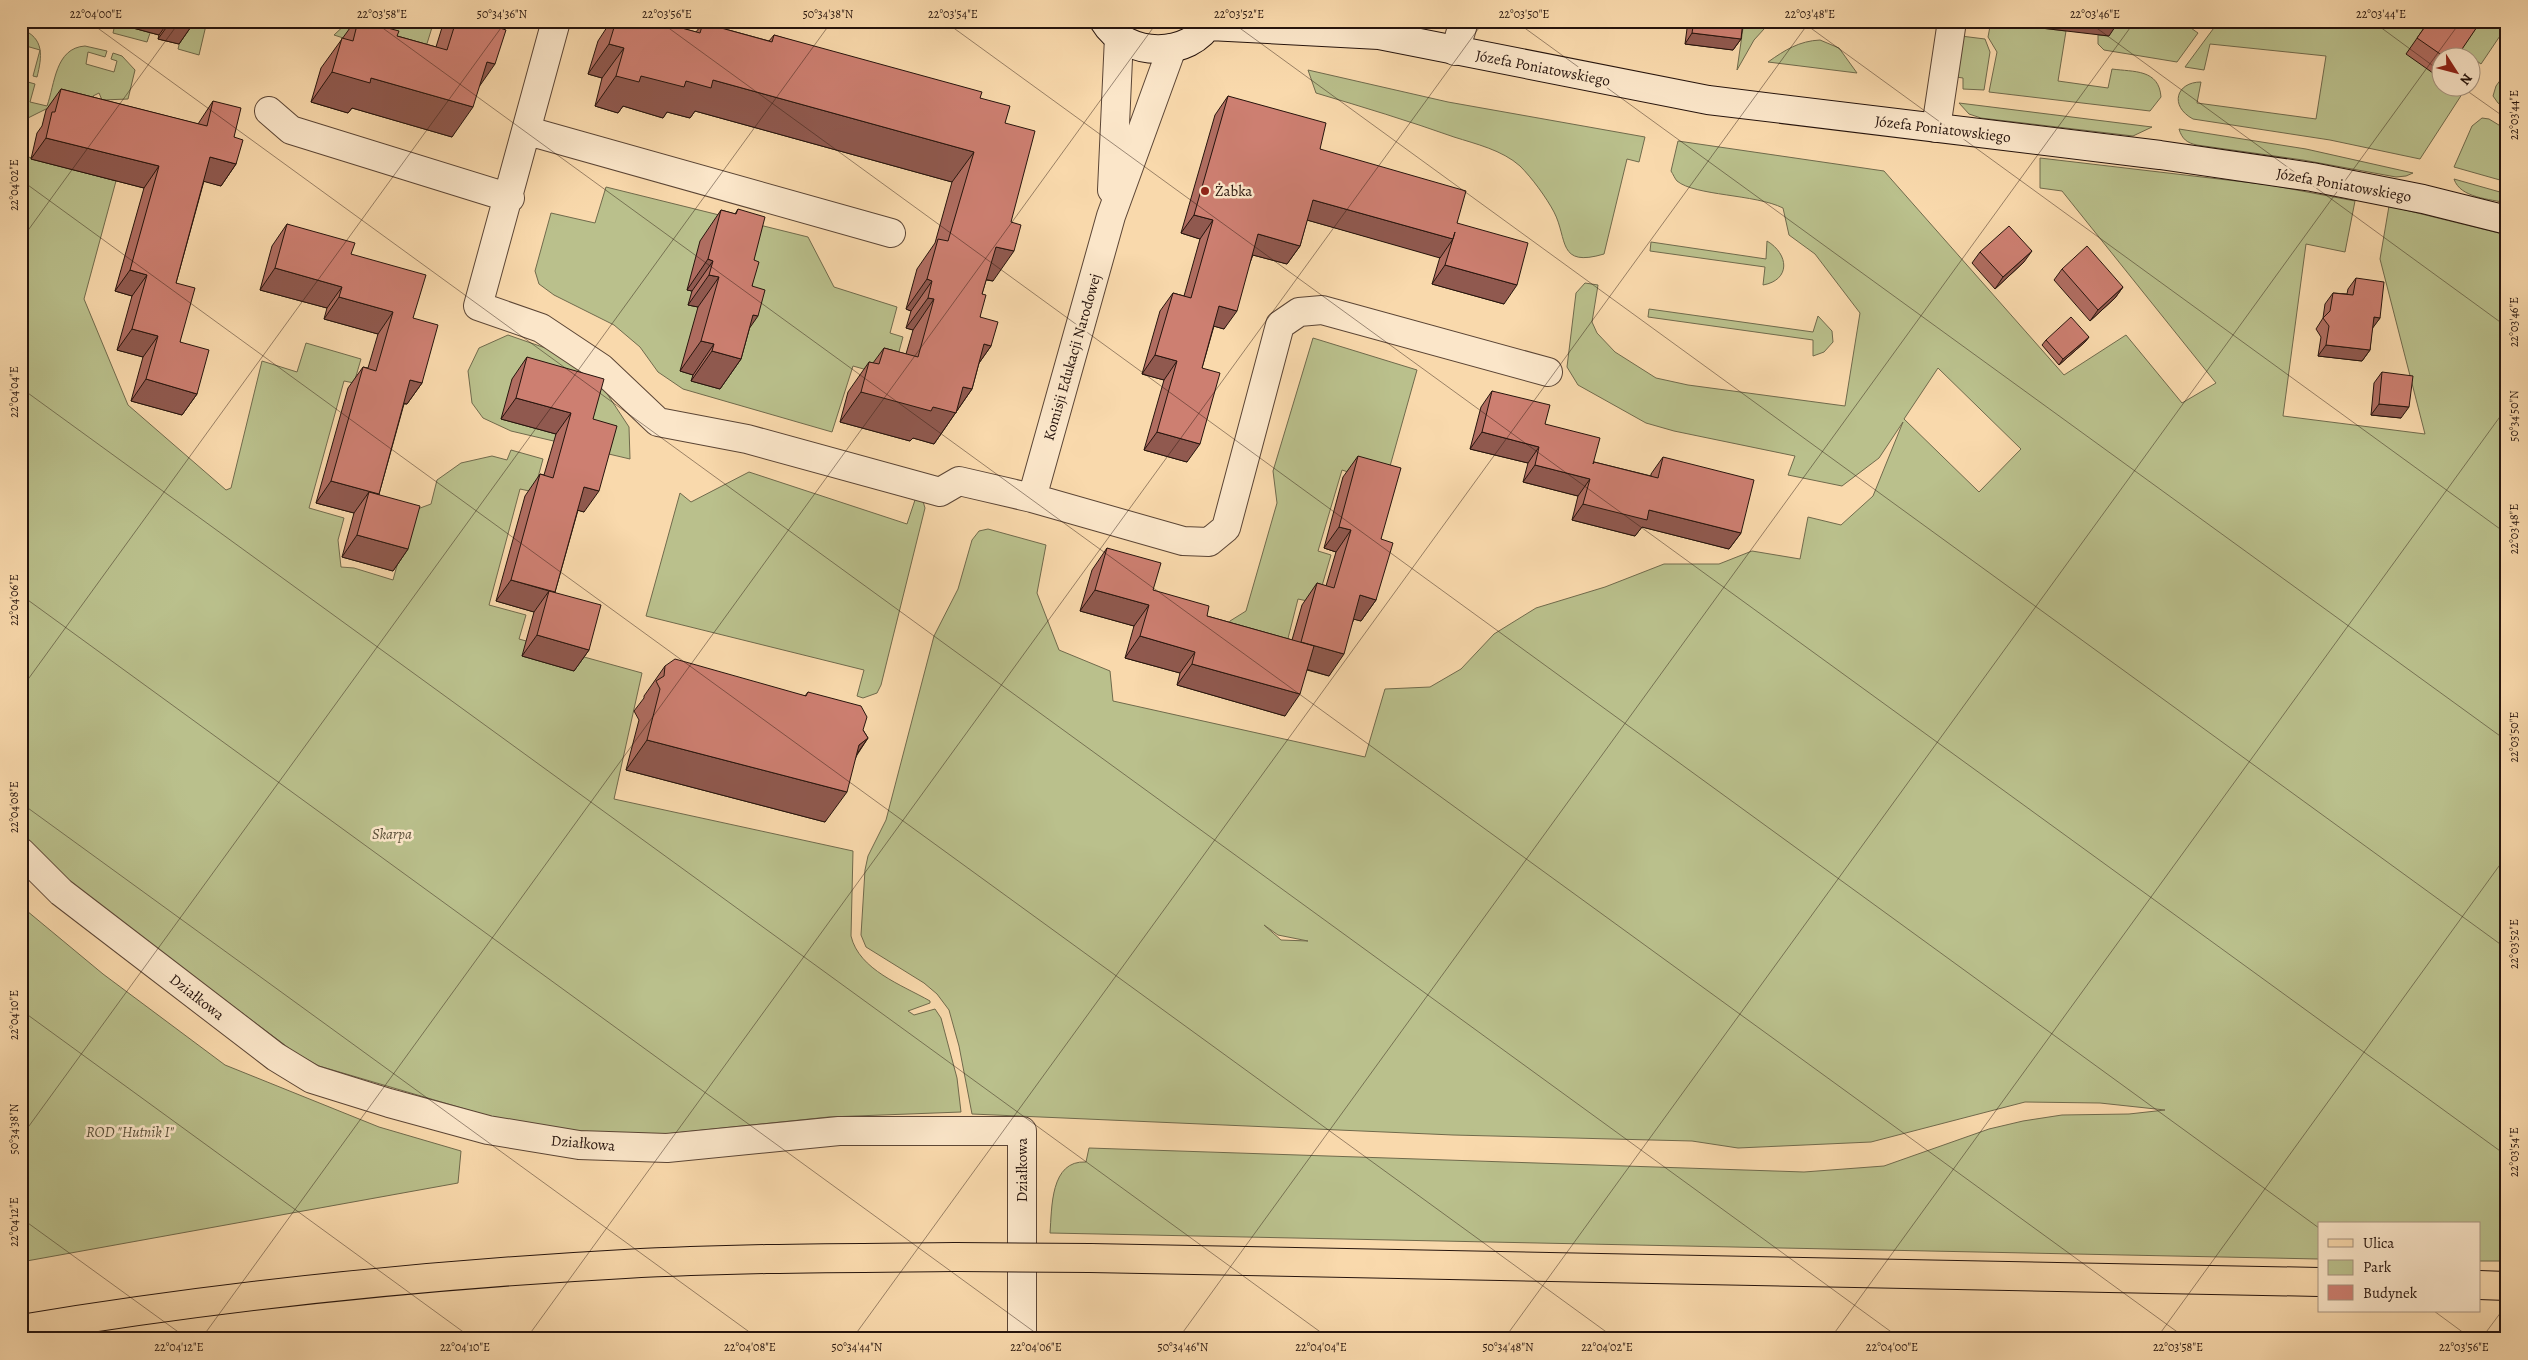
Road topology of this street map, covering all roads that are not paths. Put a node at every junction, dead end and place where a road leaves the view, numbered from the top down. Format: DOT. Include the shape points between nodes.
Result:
graph roads {
  1 [pos="556,21"];
  2 [pos="1344,21"];
  3 [pos="1464,21"];
  4 [pos="1952,21"];
  5 [pos="1210,23"];
  6 [pos="1112,29"];
  7 [pos="1379,35"];
  8 [pos="1172,48"];
  9 [pos="1454,51"];
  10 [pos="270,111"];
  11 [pos="1936,128"];
  12 [pos="528,131"];
  13 [pos="510,198"];
  14 [pos="1111,216"];
  15 [pos="2507,220"];
  16 [pos="891,233"];
  17 [pos="1548,372"];
  18 [pos="1032,498"];
  19 [pos="21,852"];
  20 [pos="2318,1282"];
  21 [pos="2480,1285"];
  22 [pos="2507,1286"];
  23 [pos="21,1329"];
  24 [pos="1022,1339"];
  1 -- 12 [label="street"];
  2 -- 7 [label="street, Józefa Poniatowskiego"];
  3 -- 9 [label="street"];
  4 -- 11 [label="street"];
  5 -- 7 [label="street, Józefa Poniatowskiego"];
  5 -- 8 [label="street" via="1196,37"];
  6 -- 8 [label="street" via="1138,46"];
  6 -- 14 [label="street, Komisji Edukacji Narodowej"];
  7 -- 9 [label="street, Józefa Poniatowskiego"];
  8 -- 14 [label="street, Komisji Edukacji Narodowej"];
  9 -- 11 [label="street, Józefa Poniatowskiego" via="1708,100"];
  10 -- 13 [label="street" via="291,130"];
  11 -- 15 [label="street, Józefa Poniatowskiego" via="2312,177"];
  12 -- 13 [label="street"];
  12 -- 16 [label="street"];
  13 -- 18 [label="street" via="478,306 541,328 601,368 658,422 747,440 940,492 959,481"];
  14 -- 18 [label="street, Komisji Edukacji Narodowej"];
  17 -- 18 [label="street" via="1322,310 1300,312 1280,325 1226,528 1209,542 1183,541"];
  19 -- 24 [label="street, Działkowa" via="61,892 276,1058 312,1079 389,1103 488,1130 578,1145 667,1148 839,1131 1022,1131"];
  20 -- 23 [label="main road, bridge" via="1090,1258 797,1258 627,1264 288,1291"];
  21 -- 22 [label="main road"];
}
